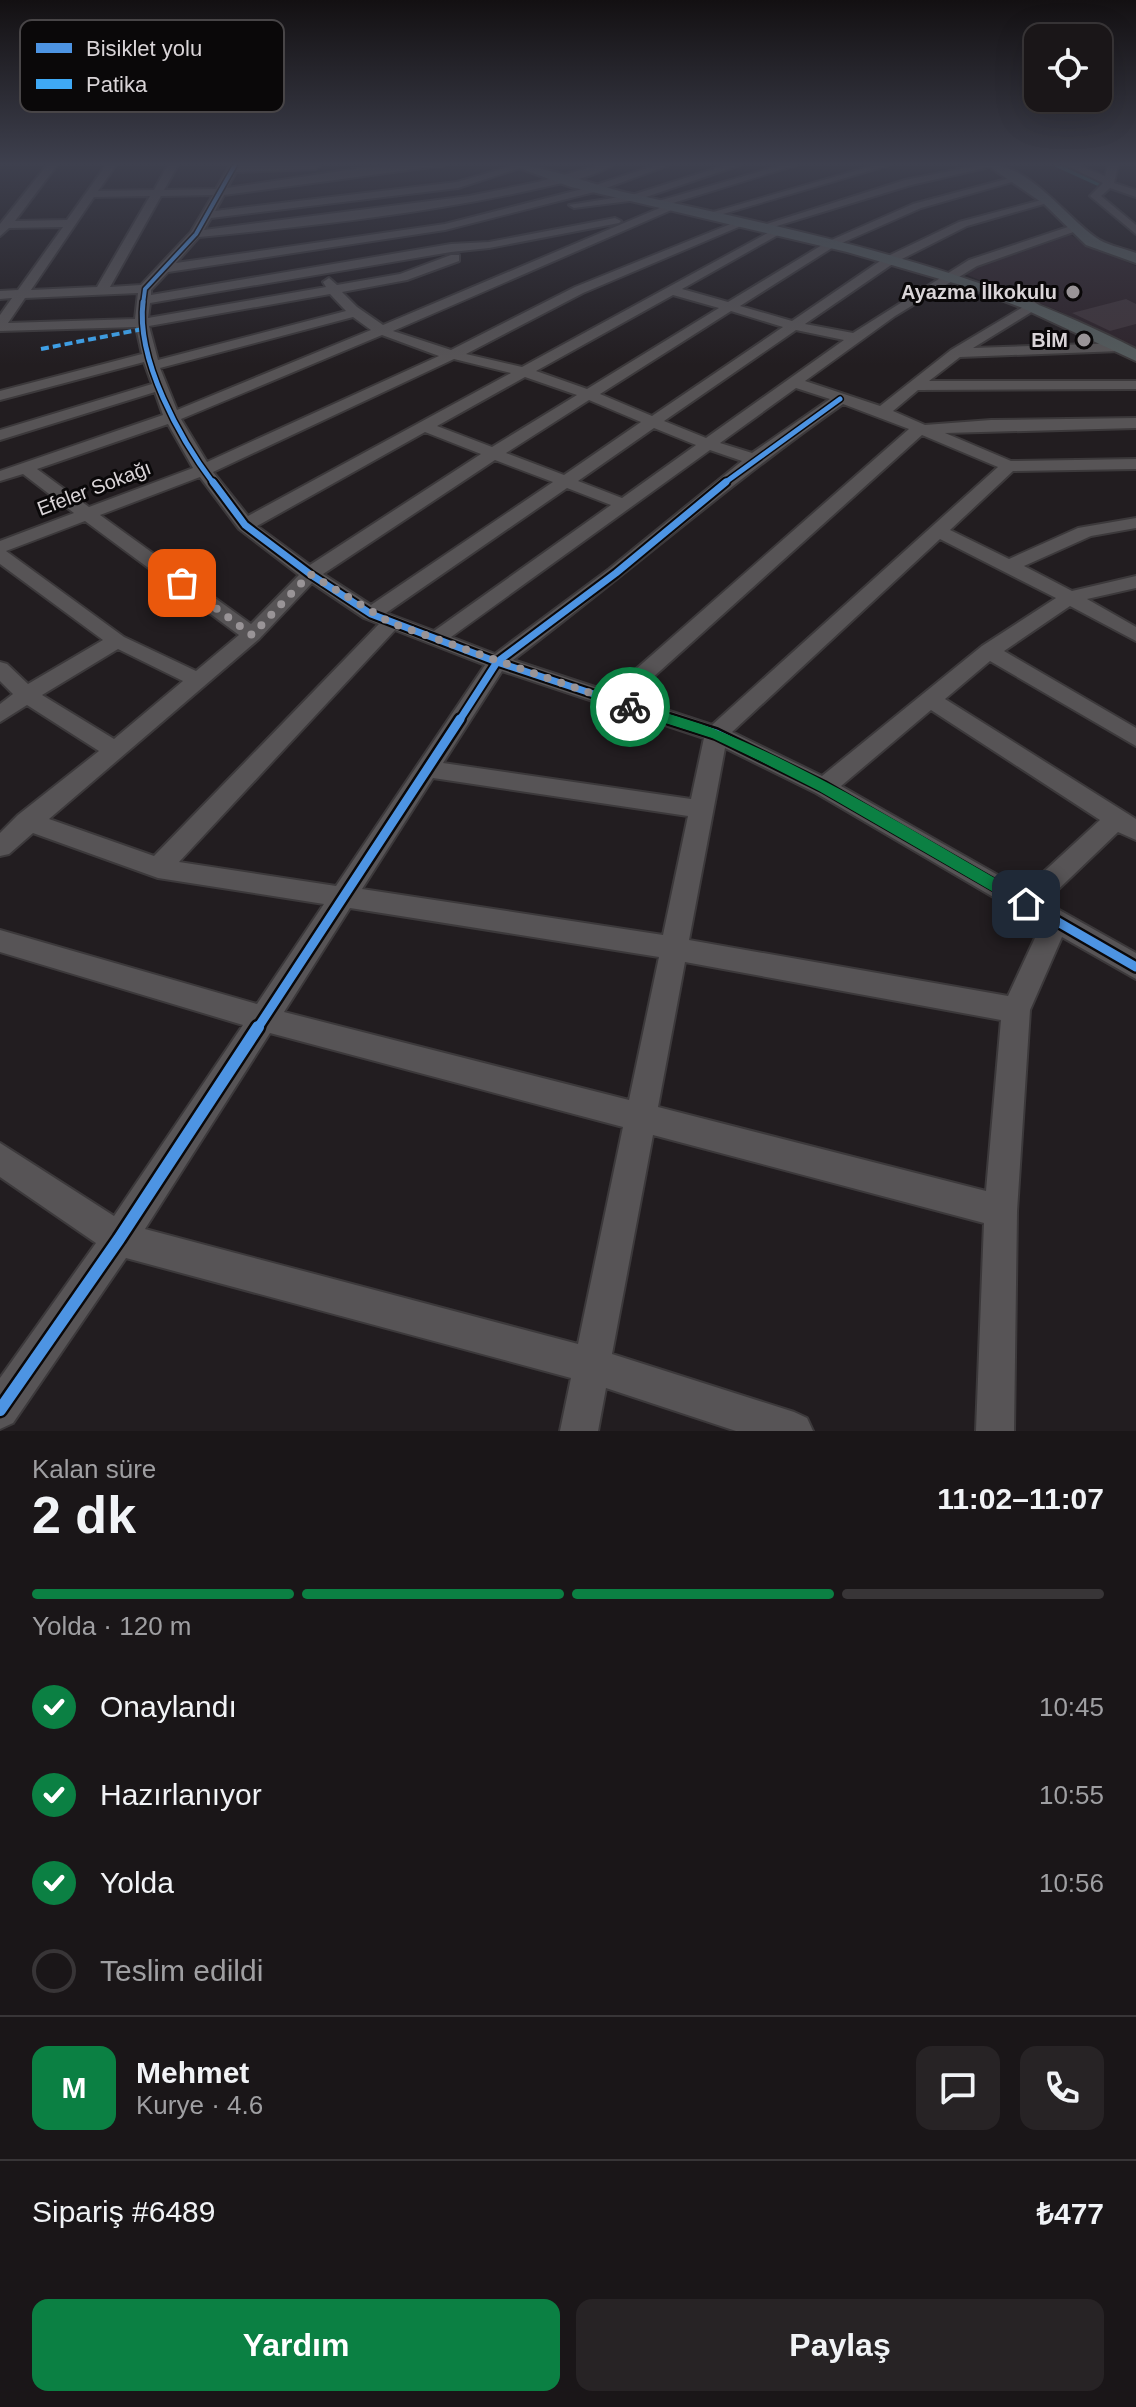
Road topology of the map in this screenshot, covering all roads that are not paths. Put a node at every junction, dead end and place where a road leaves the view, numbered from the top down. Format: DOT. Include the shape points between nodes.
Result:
graph roads {
  1 [pos="64,232"];
  2 [pos="135,232"];
  3 [pos="216,232"];
  4 [pos="412,232"];
  5 [pos="558,232"];
  6 [pos="610,232"];
  7 [pos="721,232"];
  8 [pos="778,232"];
  9 [pos="782,232"];
  10 [pos="859,232"];
  11 [pos="947,232"];
  12 [pos="1064,232"];
  13 [pos="1079,232"];
  14 [pos="196,234"];
  15 [pos="396,234"];
  16 [pos="831,244"];
  17 [pos="489,245"];
  18 [pos="415,255"];
  19 [pos="1136,258"];
  20 [pos="890,260"];
  21 [pos="161,269"];
  22 [pos="320,272"];
  23 [pos="949,276"];
  24 [pos="333,290"];
  25 [pos="671,290"];
  26 [pos="101,291"];
  27 [pos="20,294"];
  28 [pos="0,295"];
  29 [pos="144,295"];
  30 [pos="732,305"];
  31 [pos="1033,305"];
  32 [pos="356,312"];
  33 [pos="141,323"];
  34 [pos="0,326"];
  35 [pos="796,326"];
  36 [pos="383,331"];
  37 [pos="857,338"];
  38 [pos="1120,347"];
  39 [pos="956,353"];
  40 [pos="452,355"];
  41 [pos="1136,356"];
  42 [pos="153,369"];
  43 [pos="525,372"];
  44 [pos="794,382"];
  45 [pos="1136,385"];
  46 [pos="913,386"];
  47 [pos="589,395"];
  48 [pos="0,396"];
  49 [pos="840,399"];
  50 [pos="882,412"];
  51 [pos="172,417"];
  52 [pos="1136,423"];
  53 [pos="652,424"];
  54 [pos="426,427"];
  55 [pos="918,430"];
  56 [pos="0,435"];
  57 [pos="705,445"];
  58 [pos="492,454"];
  59 [pos="754,459"];
  60 [pos="1136,464"];
  61 [pos="1009,466"];
  62 [pos="25,468"];
  63 [pos="203,470"];
  64 [pos="0,476"];
  65 [pos="564,483"];
  66 [pos="625,505"];
  67 [pos="88,514"];
  68 [pos="1136,523"];
  69 [pos="245,525"];
  70 [pos="938,531"];
  71 [pos="0,547"];
  72 [pos="0,555"];
  73 [pos="1010,566"];
  74 [pos="310,574"];
  75 [pos="1136,582"];
  76 [pos="1069,598"];
  77 [pos="381,618"];
  78 [pos="252,635"];
  79 [pos="1136,635"];
  80 [pos="436,639"];
  81 [pos="117,641"];
  82 [pos="989,651"];
  83 [pos="497,662"];
  84 [pos="0,669"];
  85 [pos="198,680"];
  86 [pos="26,695"];
  87 [pos="931,700"];
  88 [pos="612,702"];
  89 [pos="0,715"];
  90 [pos="716,734"];
  91 [pos="1136,738"];
  92 [pos="113,749"];
  93 [pos="429,769"];
  94 [pos="824,787"];
  95 [pos="700,809"];
  96 [pos="27,821"];
  97 [pos="1126,825"];
  98 [pos="0,847"];
  99 [pos="158,868"];
  100 [pos="344,897"];
  101 [pos="1026,904"];
  102 [pos="1056,921"];
  103 [pos="0,941"];
  104 [pos="672,948"];
  105 [pos="1136,967"];
  106 [pos="1016,1010"];
  107 [pos="264,1019"];
  108 [pos="639,1118"];
  109 [pos="0,1158"];
  110 [pos="1001,1211"];
  111 [pos="119,1239"];
  112 [pos="590,1365"];
  113 [pos="0,1410"];
  114 [pos="579,1431"];
  115 [pos="794,1431"];
  116 [pos="995,1431"];
  1 -- 27 [label="street"];
  2 -- 26 [label="street"];
  3 -- 14 [label="street"];
  4 -- 15 [label="street"];
  5 -- 17 [label="street"];
  6 -- 36 [label="street"];
  7 -- 40 [label="street, Efeler Sokağı" via="579,290"];
  8 -- 25 [label="street"];
  9 -- 16 [label="main road"];
  10 -- 16 [label="street"];
  11 -- 20 [label="street"];
  12 -- 23 [label="street"];
  13 -- 19 [label="main road" via="1091,242"];
  14 -- 21 [label="street"];
  15 -- 18 [label="street"];
  15 -- 21 [label="street"];
  16 -- 20 [label="main road"];
  16 -- 30 [label="street"];
  17 -- 18 [label="street"];
  17 -- 24 [label="street" via="403,277"];
  18 -- 22 [label="street"];
  20 -- 23 [label="main road"];
  20 -- 35 [label="street"];
  21 -- 29 [label="street"];
  22 -- 24 [label="street"];
  22 -- 29 [label="street"];
  23 -- 31 [label="main road"];
  23 -- 37 [label="street"];
  24 -- 32 [label="street"];
  24 -- 33 [label="street"];
  25 -- 30 [label="street"];
  25 -- 43 [label="street"];
  26 -- 27 [label="street"];
  26 -- 29 [label="street"];
  27 -- 28 [label="street"];
  27 -- 34 [label="street"];
  29 -- 33 [label="street"];
  30 -- 35 [label="street"];
  30 -- 47 [label="street"];
  31 -- 38 [label="main road"];
  31 -- 39 [label="street"];
  32 -- 36 [label="street"];
  32 -- 42 [label="street"];
  33 -- 34 [label="street"];
  33 -- 42 [label="street"];
  35 -- 37 [label="street"];
  35 -- 53 [label="street"];
  36 -- 40 [label="street"];
  36 -- 51 [label="street"];
  37 -- 44 [label="street"];
  38 -- 39 [label="street"];
  38 -- 41 [label="main road"];
  39 -- 46 [label="street"];
  40 -- 43 [label="street"];
  40 -- 63 [label="street, Efeler Sokağı"];
  42 -- 48 [label="street"];
  42 -- 51 [label="street"];
  42 -- 56 [label="street"];
  43 -- 47 [label="street"];
  43 -- 54 [label="street"];
  44 -- 49 [label="street"];
  44 -- 57 [label="street"];
  45 -- 46 [label="street"];
  46 -- 50 [label="street"];
  47 -- 53 [label="street"];
  47 -- 58 [label="street"];
  49 -- 50 [label="street"];
  49 -- 59 [label="street"];
  50 -- 55 [label="street"];
  51 -- 62 [label="street"];
  51 -- 63 [label="street"];
  52 -- 55 [label="street"];
  53 -- 57 [label="street"];
  53 -- 65 [label="street"];
  54 -- 58 [label="street"];
  54 -- 69 [label="street"];
  55 -- 61 [label="street"];
  55 -- 88 [label="street"];
  57 -- 59 [label="street"];
  57 -- 66 [label="street"];
  58 -- 65 [label="street"];
  58 -- 74 [label="street"];
  59 -- 83 [label="street"];
  60 -- 61 [label="street"];
  61 -- 70 [label="street"];
  62 -- 64 [label="street"];
  62 -- 67 [label="street"];
  63 -- 67 [label="street, Efeler Sokağı"];
  63 -- 69 [label="street"];
  65 -- 66 [label="street"];
  65 -- 77 [label="street"];
  66 -- 80 [label="street"];
  67 -- 71 [label="street, Efeler Sokağı"];
  67 -- 78 [label="street"];
  68 -- 73 [label="street" via="1098,526"];
  69 -- 74 [label="street"];
  70 -- 73 [label="street"];
  70 -- 90 [label="street"];
  72 -- 81 [label="street"];
  73 -- 76 [label="street"];
  74 -- 77 [label="street"];
  74 -- 78 [label="street"];
  75 -- 76 [label="street"];
  76 -- 79 [label="street"];
  76 -- 82 [label="street"];
  77 -- 80 [label="street"];
  77 -- 99 [label="street"];
  78 -- 85 [label="street"];
  80 -- 83 [label="street"];
  81 -- 85 [label="street"];
  81 -- 86 [label="street"];
  82 -- 87 [label="street"];
  82 -- 91 [label="street"];
  83 -- 88 [label="street"];
  83 -- 93 [label="street"];
  84 -- 86 [label="street"];
  85 -- 92 [label="street"];
  86 -- 89 [label="street"];
  86 -- 92 [label="street"];
  87 -- 94 [label="street"];
  87 -- 97 [label="street"];
  88 -- 90 [label="street"];
  90 -- 94 [label="street"];
  90 -- 95 [label="street"];
  92 -- 96 [label="street"];
  93 -- 95 [label="street"];
  93 -- 100 [label="street"];
  94 -- 101 [label="street"];
  95 -- 104 [label="street"];
  96 -- 98 [label="street"];
  96 -- 99 [label="street"];
  97 -- 101 [label="street"];
  99 -- 100 [label="street"];
  100 -- 104 [label="street"];
  100 -- 107 [label="street"];
  101 -- 102 [label="street"];
  102 -- 105 [label="street"];
  102 -- 106 [label="street"];
  103 -- 107 [label="street"];
  104 -- 106 [label="street"];
  104 -- 108 [label="street"];
  106 -- 110 [label="street"];
  107 -- 108 [label="street"];
  107 -- 111 [label="street"];
  108 -- 110 [label="street"];
  108 -- 112 [label="street"];
  109 -- 111 [label="street"];
  110 -- 116 [label="street"];
  111 -- 112 [label="street"];
  111 -- 113 [label="street"];
  112 -- 114 [label="street"];
  112 -- 115 [label="street"];
}
